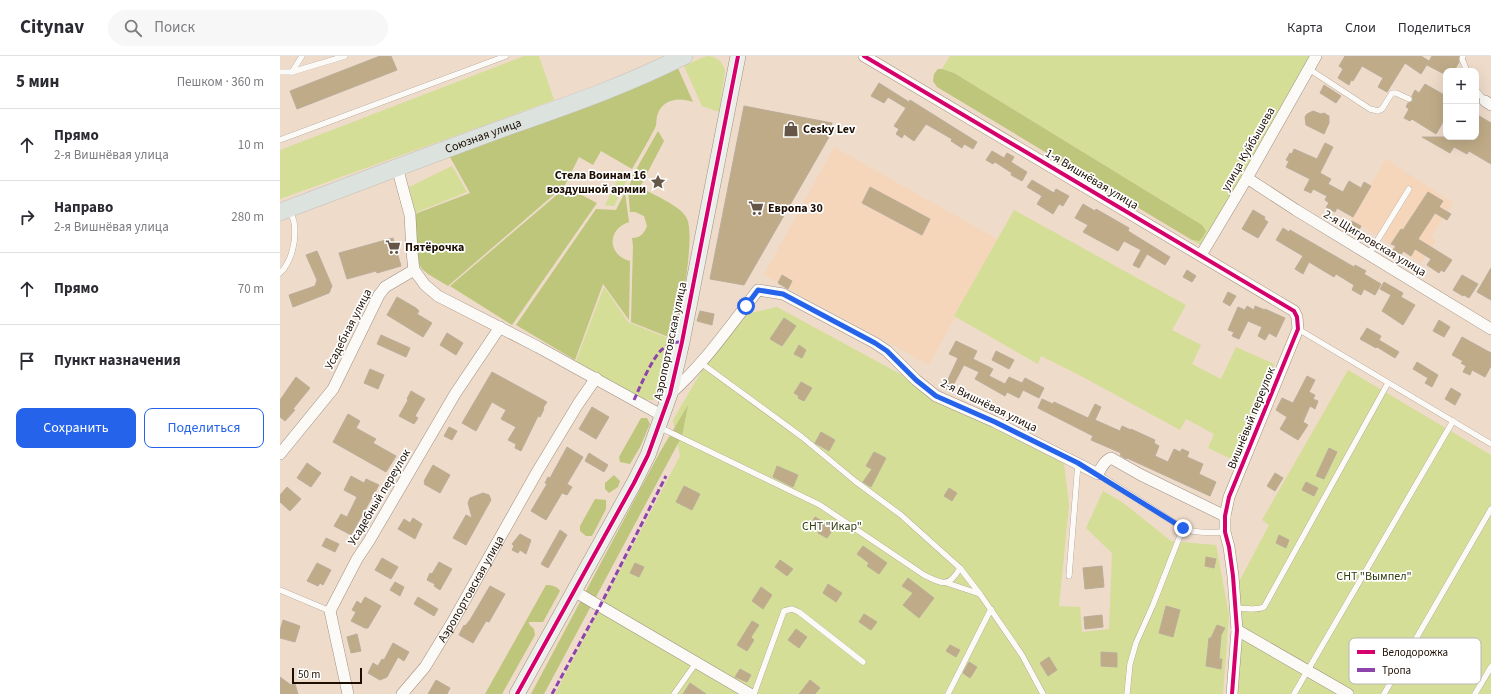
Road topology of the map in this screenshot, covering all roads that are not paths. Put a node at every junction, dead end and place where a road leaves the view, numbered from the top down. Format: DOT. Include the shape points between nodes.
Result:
graph roads {
  1 [pos="302,56"];
  2 [pos="345,56"];
  3 [pos="506,56"];
  4 [pos="684,56"];
  5 [pos="864,56"];
  6 [pos="1316,56"];
  7 [pos="1463,56"];
  8 [pos="736,58"];
  9 [pos="1466,68"];
  10 [pos="1309,69"];
  11 [pos="280,72"];
  12 [pos="292,72"];
  13 [pos="1479,93"];
  14 [pos="1409,99"];
  15 [pos="1488,103"];
  16 [pos="280,140"];
  17 [pos="397,167"];
  18 [pos="1247,178"];
  19 [pos="1409,189"];
  20 [pos="285,210"];
  21 [pos="1369,254"];
  22 [pos="1201,255"];
  23 [pos="414,270"];
  24 [pos="280,273"];
  25 [pos="500,327"];
  26 [pos="1298,329"];
  27 [pos="1491,329"];
  28 [pos="701,363"];
  29 [pos="596,378"];
  30 [pos="1388,383"];
  31 [pos="670,394"];
  32 [pos="1453,420"];
  33 [pos="661,422"];
  34 [pos="1491,444"];
  35 [pos="280,454"];
  36 [pos="1078,463"];
  37 [pos="1098,474"];
  38 [pos="1491,509"];
  39 [pos="1225,516"];
  40 [pos="1183,528"];
  41 [pos="1225,532"];
  42 [pos="960,568"];
  43 [pos="1069,576"];
  44 [pos="948,583"];
  45 [pos="280,590"];
  46 [pos="574,591"];
  47 [pos="980,594"];
  48 [pos="1235,608"];
  49 [pos="991,609"];
  50 [pos="330,611"];
  51 [pos="1237,630"];
  52 [pos="1416,638"];
  53 [pos="863,662"];
  54 [pos="696,663"];
  55 [pos="1491,667"];
  56 [pos="1307,670"];
  57 [pos="1390,684"];
  58 [pos="1481,684"];
  59 [pos="1481,684"];
  60 [pos="348,694"];
  61 [pos="402,694"];
  62 [pos="517,694"];
  63 [pos="674,694"];
  64 [pos="750,694"];
  65 [pos="754,694"];
  66 [pos="948,694"];
  67 [pos="1043,694"];
  68 [pos="1127,694"];
  69 [pos="1232,694"];
  70 [pos="1294,694"];
  71 [pos="1348,694"];
  72 [pos="1384,694"];
  73 [pos="1475,694"];
  1 -- 12 [label="lane"];
  2 -- 12 [label="lane"];
  3 -- 16 [label="lane"];
  4 -- 17 [label="main road, Союзная улица" via="612,89"];
  5 -- 22 [label="street, 1-я Вишнёвая улица"];
  6 -- 10 [label="street, улица Куйбышева"];
  7 -- 9 [label="lane"];
  8 -- 31 [label="street, Аэропортовская улица"];
  10 -- 14 [label="lane" via="1370,109 1382,109 1392,93"];
  10 -- 18 [label="street, улица Куйбышева"];
  11 -- 12 [label="lane"];
  13 -- 15 [label="lane"];
  17 -- 20 [label="main road, Союзная улица"];
  17 -- 23 [label="street" via="410,215"];
  18 -- 21 [label="street, 2-я Щигровская улица"];
  18 -- 22 [label="street, улица Куйбышева"];
  19 -- 21 [label="lane"];
  20 -- 24 [label="lane" via="294,222 294,238 292,252"];
  21 -- 27 [label="street, 2-я Щигровская улица"];
  22 -- 26 [label="street, 1-я Вишнёвая улица" via="1294,311"];
  23 -- 25 [label="street" via="425,285 438,296"];
  23 -- 35 [label="street, Усадебная улица" via="382,291 333,389"];
  25 -- 29 [label="street"];
  25 -- 50 [label="street, Усадебный переулок" via="455,394 357,559"];
  26 -- 30 [label="lane"];
  26 -- 39 [label="street, Вишнёвый переулок" via="1229,497"];
  28 -- 31 [label="street, 2-я Вишнёвая улица"];
  28 -- 36 [label="street, 2-я Вишнёвая улица" via="758,290 783,294 875,343 936,396"];
  28 -- 42 [label="lane" via="802,437 901,515"];
  29 -- 33 [label="street"];
  29 -- 61 [label="street, Аэропортовская улица" via="537,472 425,667"];
  30 -- 32 [label="lane"];
  30 -- 48 [label="lane" via="1264,607"];
  31 -- 33 [label="street, Аэропортовская улица"];
  32 -- 34 [label="lane"];
  32 -- 56 [label="lane"];
  33 -- 44 [label="lane" via="709,451 820,505 924,575 941,583"];
  33 -- 46 [label="street, Аэропортовская улица" via="634,483"];
  36 -- 37 [label="street, 2-я Вишнёвая улица"];
  36 -- 43 [label="lane"];
  37 -- 39 [label="street" via="1103,464 1111,458"];
  37 -- 40 [label="lane"];
  38 -- 52 [label="lane"];
  39 -- 41 [label="street, Вишнёвый переулок"];
  40 -- 41 [label="lane" via="1190,531"];
  40 -- 68 [label="lane" via="1136,643 1130,664"];
  41 -- 48 [label="street, Вишнёвый переулок" via="1233,576"];
  42 -- 44 [label="lane" via="955,578"];
  42 -- 47 [label="lane"];
  44 -- 47 [label="lane"];
  45 -- 50 [label="lane"];
  46 -- 54 [label="street"];
  46 -- 62 [label="street, Аэропортовская улица"];
  47 -- 49 [label="lane"];
  48 -- 51 [label="street, Вишнёвый переулок"];
  49 -- 66 [label="lane"];
  49 -- 67 [label="lane" via="1022,655"];
  50 -- 60 [label="street"];
  51 -- 56 [label="street"];
  51 -- 69 [label="street, Вишнёвый переулок"];
  53 -- 65 [label="lane" via="799,612 784,611"];
  54 -- 63 [label="lane"];
  54 -- 64 [label="street"];
  55 -- 58 [label="lane"];
  56 -- 70 [label="lane"];
  56 -- 71 [label="street"];
  57 -- 72 [label="lane"];
  59 -- 73 [label="lane"];
}
